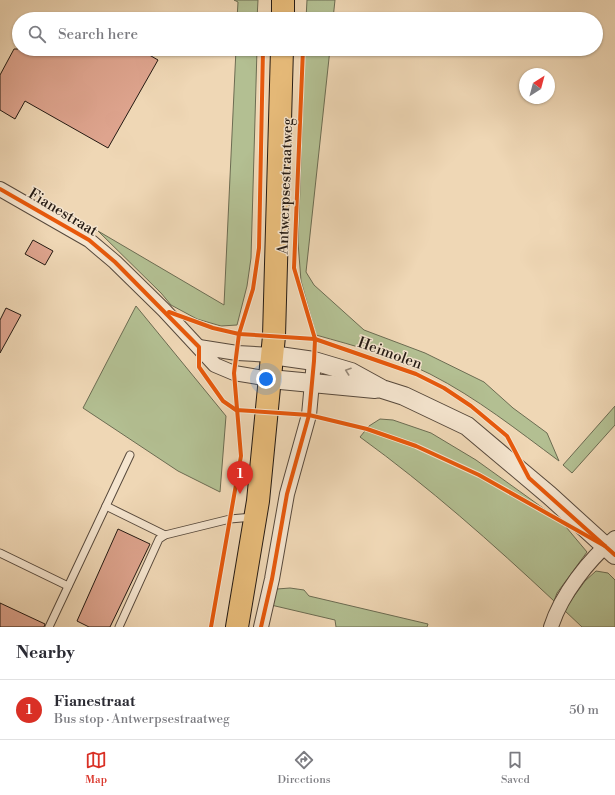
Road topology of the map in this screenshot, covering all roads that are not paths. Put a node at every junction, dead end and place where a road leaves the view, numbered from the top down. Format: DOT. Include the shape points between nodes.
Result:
graph roads {
  1 [pos="283,0"];
  2 [pos="283,12"];
  3 [pos="282,56"];
  4 [pos="0,189"];
  5 [pos="199,347"];
  6 [pos="272,355"];
  7 [pos="314,362"];
  8 [pos="270,379"];
  9 [pos="313,383"];
  10 [pos="382,389"];
  11 [pos="130,455"];
  12 [pos="106,506"];
  13 [pos="255,517"];
  14 [pos="165,534"];
  15 [pos="612,546"];
  16 [pos="0,553"];
  17 [pos="68,586"];
  18 [pos="49,627"];
  19 [pos="119,627"];
  20 [pos="237,627"];
  21 [pos="262,627"];
  22 [pos="551,627"];
  1 -- 2 [label="main road"];
  3 -- 6 [label="main road, Antwerpsestraatweg"];
  4 -- 5 [label="street, Fianestraat" via="89,240 115,262"];
  5 -- 6 [label="street"];
  5 -- 8 [label="street, Fianestraat" via="215,365 234,373"];
  6 -- 7 [label="street, Heimolen"];
  6 -- 8 [label="main road, Antwerpsestraatweg"];
  7 -- 9 [label="street"];
  10 -- 7 [label="street, Heimolen, one-way" via="351,372"];
  8 -- 9 [label="street, Heimolen"];
  8 -- 13 [label="main road, Antwerpsestraatweg"];
  9 -- 10 [label="street, Heimolen"];
  9 -- 21 [label="street" via="309,415 287,494"];
  10 -- 15 [label="street, Heimolen" via="404,396 467,426"];
  11 -- 12 [label="lane"];
  12 -- 14 [label="lane"];
  12 -- 17 [label="lane"];
  13 -- 14 [label="lane" via="230,519"];
  13 -- 20 [label="main road, Antwerpsestraatweg"];
  14 -- 19 [label="lane" via="156,544"];
  15 -- 22 [label="street" via="568,589"];
  16 -- 17 [label="lane"];
  17 -- 18 [label="lane"];
}
